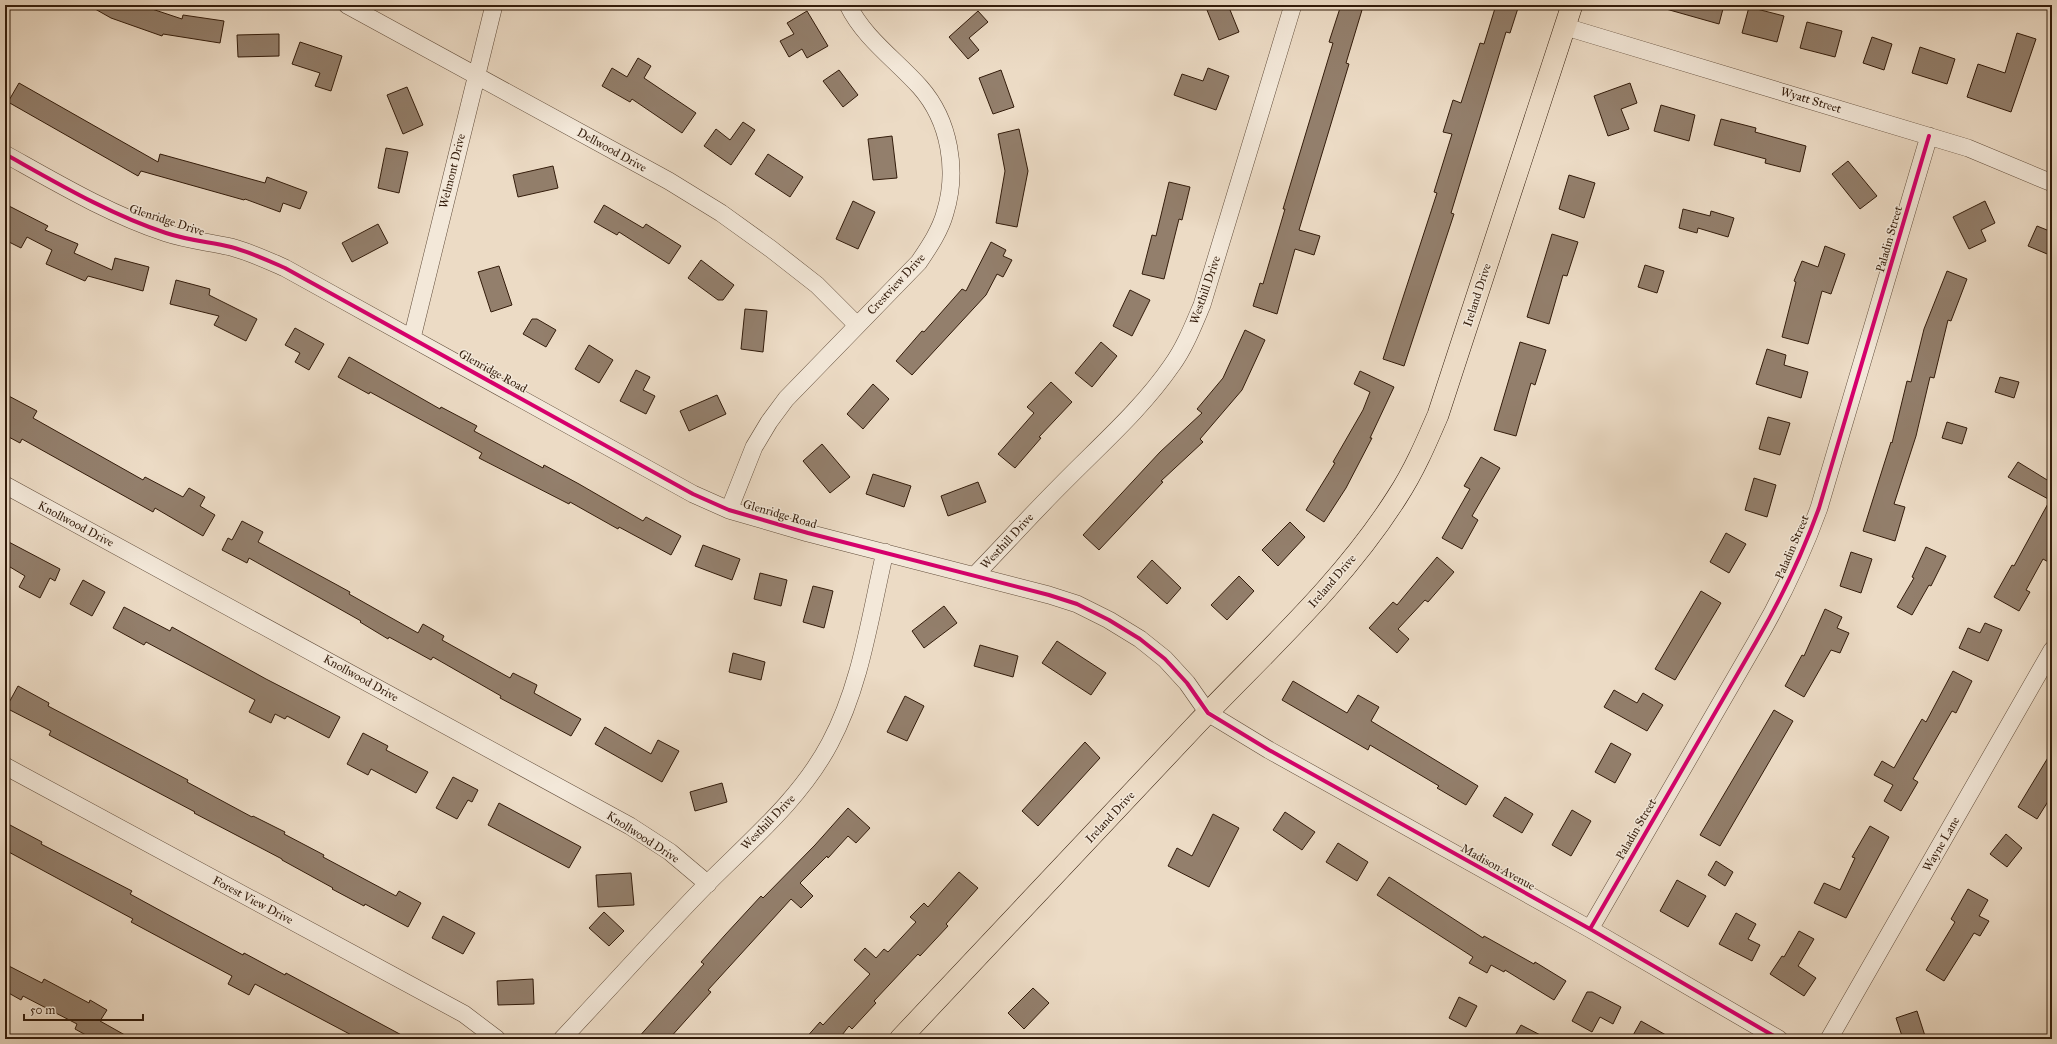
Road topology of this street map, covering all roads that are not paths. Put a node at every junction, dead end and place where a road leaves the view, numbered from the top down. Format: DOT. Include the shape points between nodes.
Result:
graph roads {
  1 [pos="347,5"];
  2 [pos="494,5"];
  3 [pos="848,5"];
  4 [pos="1293,5"];
  5 [pos="1572,5"];
  6 [pos="1566,27"];
  7 [pos="476,76"];
  8 [pos="1929,136"];
  9 [pos="5,154"];
  10 [pos="2052,184"];
  11 [pos="348,303"];
  12 [pos="857,325"];
  13 [pos="412,338"];
  14 [pos="5,485"];
  15 [pos="729,510"];
  16 [pos="885,552"];
  17 [pos="975,575"];
  18 [pos="2052,650"];
  19 [pos="1208,713"];
  20 [pos="5,766"];
  21 [pos="708,884"];
  22 [pos="1590,929"];
  23 [pos="497,1039"];
  24 [pos="562,1039"];
  25 [pos="900,1039"];
  26 [pos="1779,1039"];
  27 [pos="1830,1039"];
  1 -- 7 [label="street, Dellwood Drive"];
  2 -- 7 [label="street, Welmont Drive"];
  3 -- 12 [label="street, Crestview Drive" via="864,29 921,88 932,103 942,122 948,142 951,168 945,214 933,241 919,262"];
  4 -- 17 [label="street, Westhill Drive" via="1202,305 1173,364 1130,417"];
  5 -- 6 [label="main road, Ireland Drive"];
  6 -- 8 [label="street, Wyatt Street"];
  6 -- 19 [label="main road, Ireland Drive" via="1438,415 1419,458 1398,496 1373,532 1332,583 1276,645"];
  7 -- 12 [label="street, Dellwood Drive" via="669,181 721,213 817,285"];
  7 -- 13 [label="street, Welmont Drive"];
  8 -- 10 [label="street, Wyatt Street" via="1968,148"];
  8 -- 22 [label="street, Paladin Street" via="1819,508 1804,549 1783,595"];
  9 -- 11 [label="street, Glenridge Drive" via="122,216 166,233 231,247 255,255 285,268"];
  11 -- 13 [label="street, Glenridge Road"];
  12 -- 15 [label="street, Crestview Drive" via="786,399 769,422 754,448"];
  13 -- 15 [label="street, Glenridge Road" via="694,494"];
  14 -- 21 [label="street, Knollwood Drive" via="630,826 670,852"];
  15 -- 16 [label="street, Glenridge Road"];
  16 -- 17 [label="street, Glenridge Road"];
  16 -- 21 [label="street, Westhill Drive" via="853,688 829,744 810,775 785,806"];
  17 -- 19 [label="street, Glenridge Road" via="1077,604 1109,620 1140,639 1165,659 1188,683"];
  18 -- 27 [label="street, Wayne Lane"];
  19 -- 22 [label="street, Madison Avenue" via="1269,750"];
  19 -- 25 [label="main road, Ireland Drive"];
  20 -- 23 [label="street, Forest View Drive" via="464,1014"];
  21 -- 24 [label="street, Westhill Drive"];
  22 -- 26 [label="street, Madison Avenue"];
}
